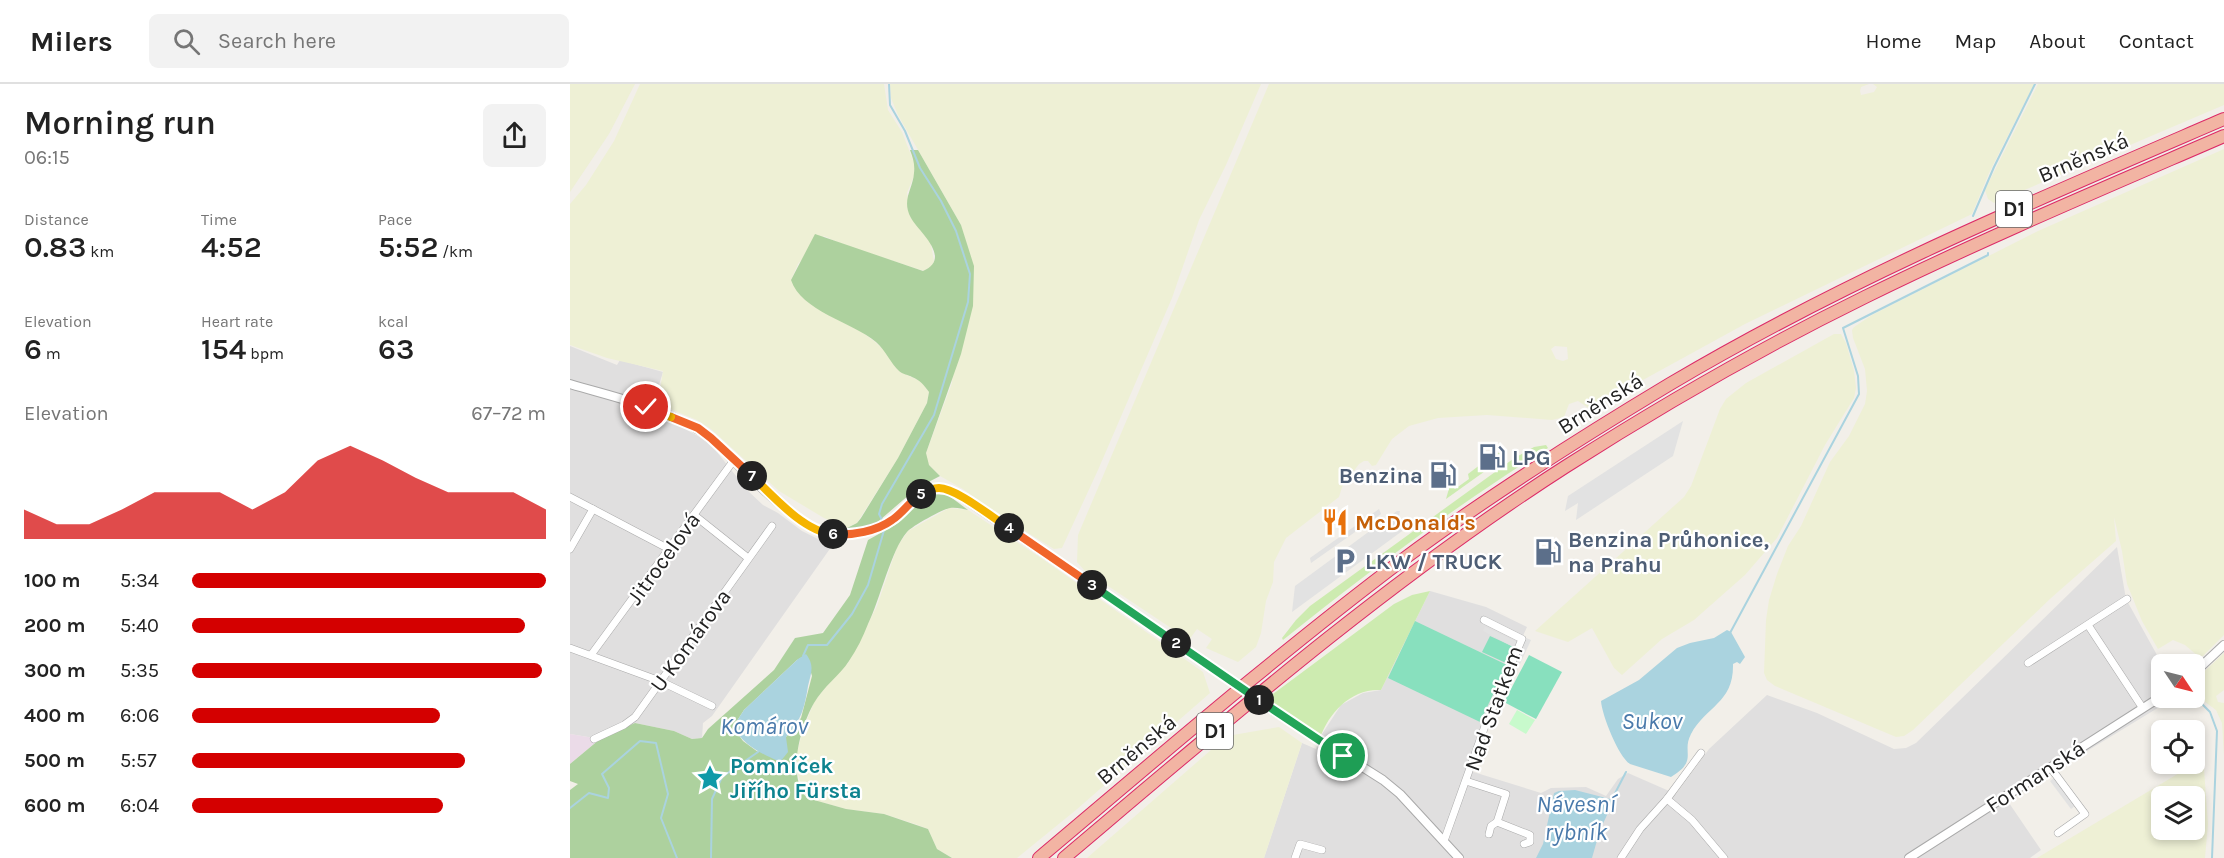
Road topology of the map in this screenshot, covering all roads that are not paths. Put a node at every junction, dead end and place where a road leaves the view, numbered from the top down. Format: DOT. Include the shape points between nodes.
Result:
graph roads {
  1 [pos="2224,119"];
  2 [pos="2224,136"];
  3 [pos="570,384"];
  4 [pos="734,460"];
  5 [pos="570,497"];
  6 [pos="593,509"];
  7 [pos="694,515"];
  8 [pos="772,526"];
  9 [pos="570,549"];
  10 [pos="669,549"];
  11 [pos="748,558"];
  12 [pos="2127,599"];
  13 [pos="1484,620"];
  14 [pos="2088,625"];
  15 [pos="2224,645"];
  16 [pos="570,648"];
  17 [pos="591,655"];
  18 [pos="2028,663"];
  19 [pos="2205,663"];
  20 [pos="660,681"];
  21 [pos="2151,702"];
  22 [pos="712,706"];
  23 [pos="2142,707"];
  24 [pos="594,739"];
  25 [pos="1701,753"];
  26 [pos="2050,767"];
  27 [pos="1466,781"];
  28 [pos="1667,799"];
  29 [pos="1497,822"];
  30 [pos="2058,833"];
  31 [pos="1489,834"];
  32 [pos="1444,841"];
  33 [pos="1524,844"];
  34 [pos="1322,850"];
  35 [pos="1040,858"];
  36 [pos="1064,858"];
  37 [pos="1295,858"];
  38 [pos="1459,858"];
  39 [pos="1621,858"];
  40 [pos="1724,858"];
  41 [pos="1909,858"];
  1 -- 35 [label="highway, Brněnská / D1" via="1874,274 1745,341 1625,411 1475,508 1353,597"];
  2 -- 36 [label="highway, Brněnská / D1" via="1863,298 1626,429 1474,528 1363,609"];
  3 -- 4 [label="street" via="698,428"];
  4 -- 7 [label="street, Jitrocelová"];
  4 -- 32 [label="street, bridge" via="804,523 827,534 873,530 893,520 918,495 931,488 941,488 968,501 1383,780"];
  5 -- 6 [label="street"];
  6 -- 9 [label="street"];
  6 -- 10 [label="street"];
  7 -- 10 [label="street, Jitrocelová"];
  7 -- 11 [label="street"];
  8 -- 11 [label="street, U Komárova"];
  10 -- 17 [label="street, Jitrocelová"];
  11 -- 20 [label="street, U Komárova"];
  12 -- 14 [label="street"];
  13 -- 27 [label="street, Nad Statkem" via="1522,639"];
  14 -- 18 [label="street"];
  14 -- 23 [label="street"];
  15 -- 19 [label="street"];
  16 -- 17 [label="street"];
  17 -- 20 [label="street"];
  20 -- 22 [label="street"];
  20 -- 24 [label="street, U Komárova" via="631,720"];
  21 -- 23 [label="street, Formanská"];
  23 -- 26 [label="street, Formanská"];
  25 -- 28 [label="street"];
  26 -- 30 [label="street" via="2085,814"];
  26 -- 41 [label="street, Formanská"];
  27 -- 29 [label="street, Nad Statkem" via="1506,794"];
  27 -- 32 [label="street, Nad Statkem"];
  28 -- 39 [label="street"];
  28 -- 40 [label="street" via="1692,820"];
  29 -- 31 [label="street, Nad Statkem" via="1491,825"];
  29 -- 33 [label="street" via="1530,835 1530,842"];
  32 -- 38 [label="street"];
  34 -- 37 [label="street" via="1300,844"];
}
